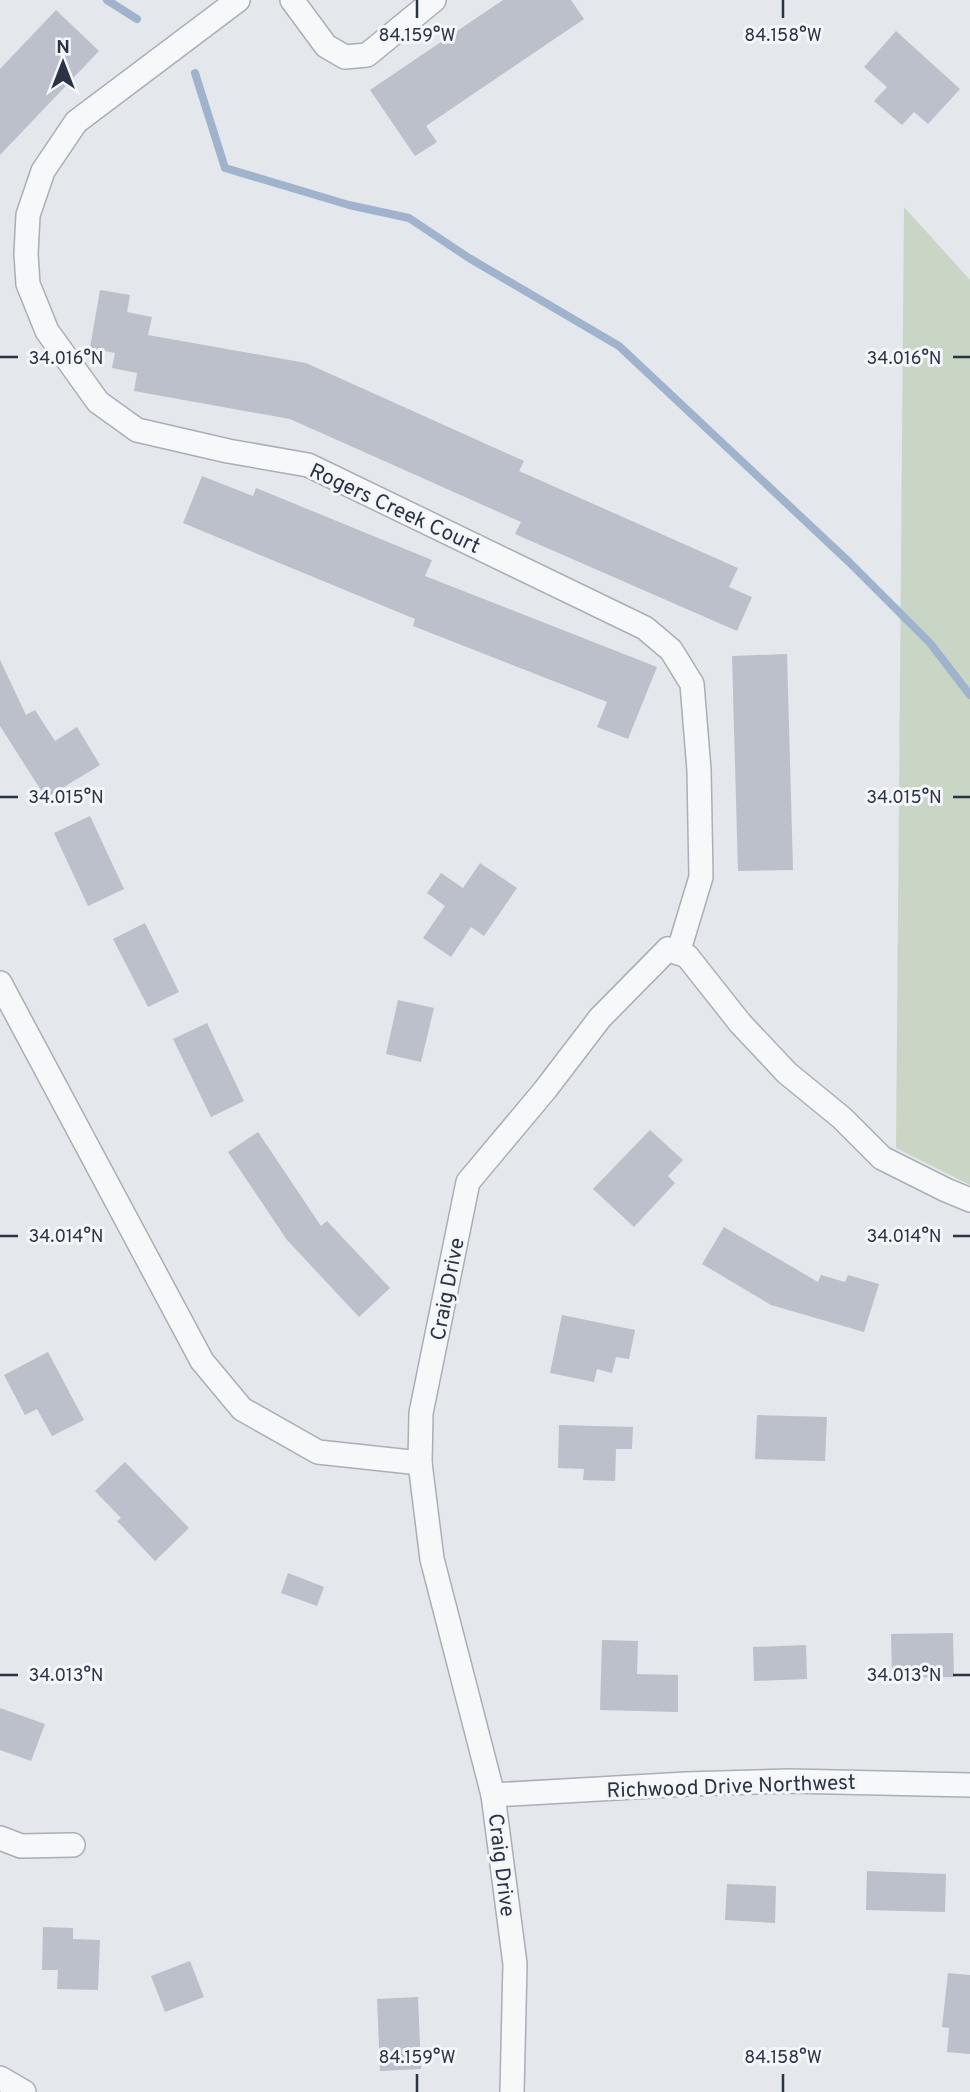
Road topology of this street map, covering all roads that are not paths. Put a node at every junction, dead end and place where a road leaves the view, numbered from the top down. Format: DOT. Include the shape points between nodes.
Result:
graph roads {
  1 [pos="238,0"];
  2 [pos="292,0"];
  3 [pos="434,0"];
  4 [pos="678,953"];
  5 [pos="0,983"];
  6 [pos="970,1200"];
  7 [pos="420,1463"];
  8 [pos="970,1785"];
  9 [pos="493,1795"];
  10 [pos="0,1838"];
  11 [pos="73,1845"];
  12 [pos="0,2078"];
  13 [pos="24,2092"];
  14 [pos="512,2092"];
  1 -- 4 [label="street, Rogers Creek Court" via="76,122 43,171 28,215 26,254 28,285 47,331 98,402 136,430 308,465 645,628 671,649 692,684 699,783 701,877"];
  2 -- 3 [label="street" via="326,46 345,57 367,55"];
  4 -- 6 [label="street" via="687,956 787,1073 882,1158"];
  4 -- 7 [label="street, Craig Drive" via="668,949 600,1018 468,1182 421,1413"];
  5 -- 7 [label="street" via="202,1361 242,1409 318,1452"];
  7 -- 9 [label="street, Craig Drive" via="432,1559"];
  8 -- 9 [label="street, Richwood Drive Northwest" via="777,1781"];
  9 -- 14 [label="street, Craig Drive" via="515,1964"];
  10 -- 11 [label="street" via="21,1846"];
  12 -- 13 [label="street"];
}
